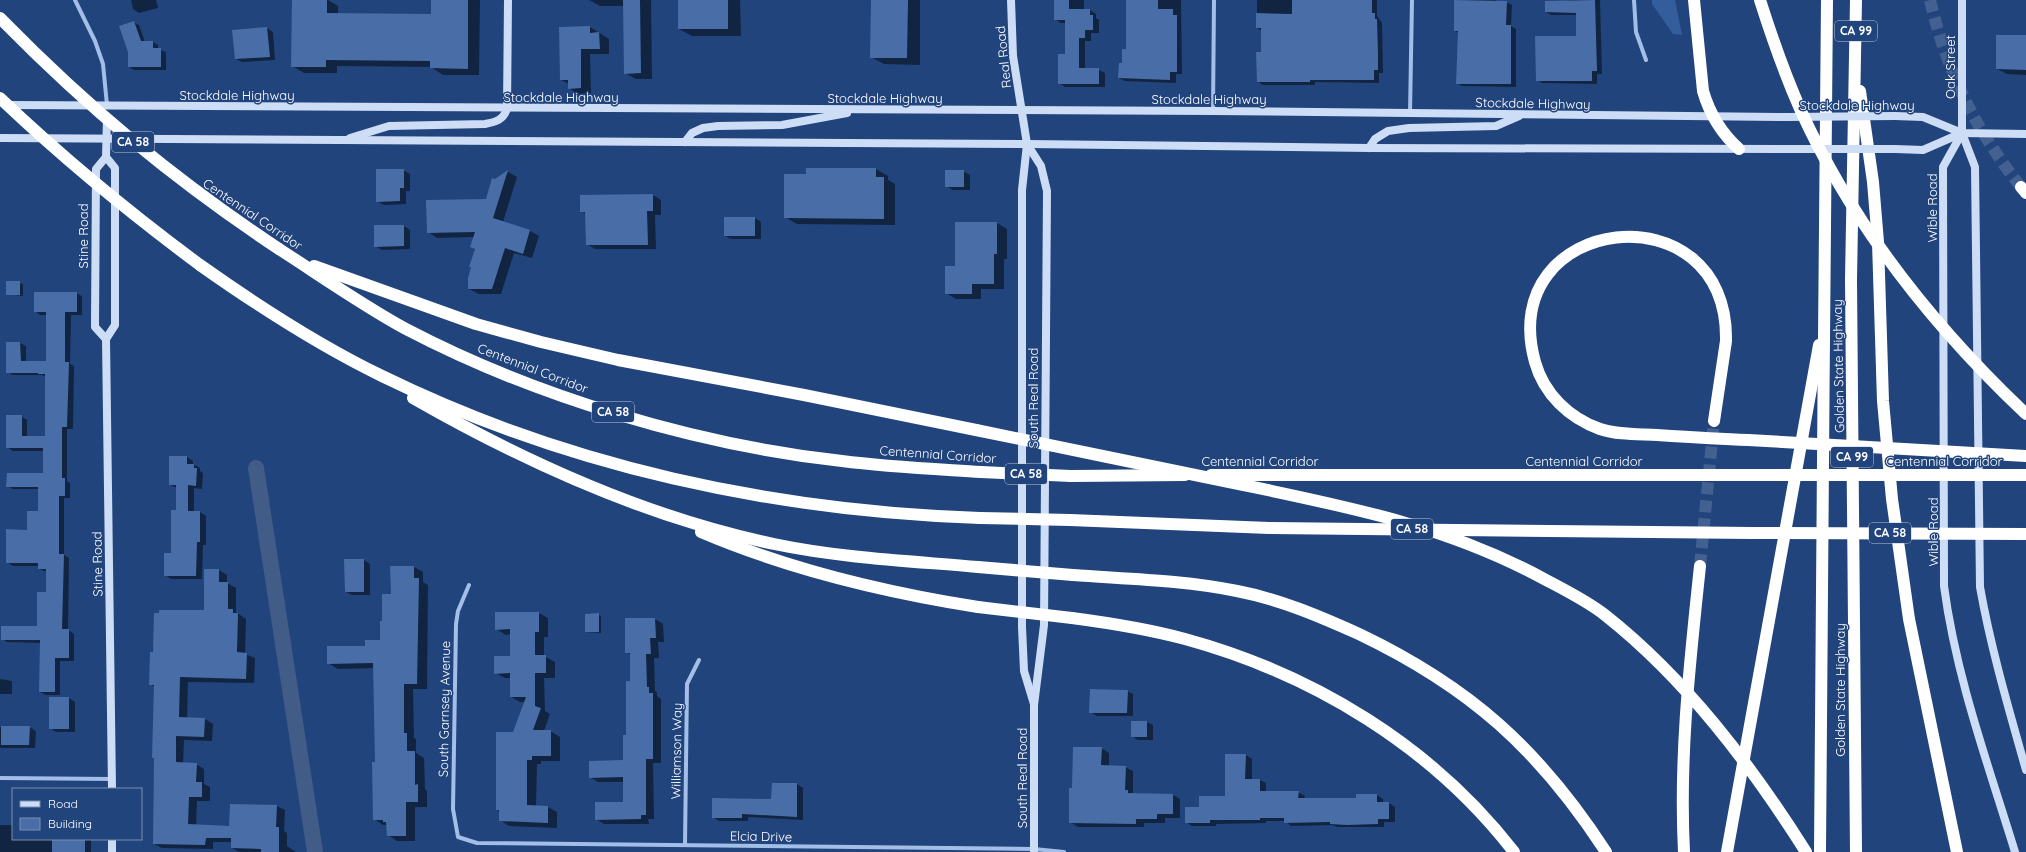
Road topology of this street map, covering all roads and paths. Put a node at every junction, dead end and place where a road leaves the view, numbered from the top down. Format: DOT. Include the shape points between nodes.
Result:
graph roads {
  1 [pos="75,0"];
  2 [pos="508,0"];
  3 [pos="1011,0"];
  4 [pos="1214,0"];
  5 [pos="1412,0"];
  6 [pos="1634,0"];
  7 [pos="1694,0"];
  8 [pos="1760,0"];
  9 [pos="1827,0"];
  10 [pos="1856,0"];
  11 [pos="1962,0"];
  12 [pos="0,18"];
  13 [pos="1646,60"];
  14 [pos="1855,63"];
  15 [pos="0,98"];
  16 [pos="0,105"];
  17 [pos="107,106"];
  18 [pos="507,109"];
  19 [pos="859,110"];
  20 [pos="1022,110"];
  21 [pos="1213,111"];
  22 [pos="1410,113"];
  23 [pos="1521,114"];
  24 [pos="1712,117"];
  25 [pos="1962,133"];
  26 [pos="2026,134"];
  27 [pos="0,138"];
  28 [pos="107,139"];
  29 [pos="343,140"];
  30 [pos="685,142"];
  31 [pos="1026,144"];
  32 [pos="1369,148"];
  33 [pos="1739,149"];
  34 [pos="106,157"];
  35 [pos="292,257"];
  36 [pos="1826,310"];
  37 [pos="106,340"];
  38 [pos="339,353"];
  39 [pos="2026,414"];
  40 [pos="1714,421"];
  41 [pos="2026,456"];
  42 [pos="2026,475"];
  43 [pos="642,505"];
  44 [pos="2026,534"];
  45 [pos="1700,566"];
  46 [pos="470,584"];
  47 [pos="699,660"];
  48 [pos="1034,705"];
  49 [pos="2026,770"];
  50 [pos="0,778"];
  51 [pos="112,779"];
  52 [pos="112,788"];
  53 [pos="458,837"];
  54 [pos="112,840"];
  55 [pos="685,845"];
  56 [pos="1034,851"];
  57 [pos="112,852"];
  58 [pos="1064,852"];
  59 [pos="1514,852"];
  60 [pos="1606,852"];
  61 [pos="1684,852"];
  62 [pos="1727,852"];
  63 [pos="1806,852"];
  64 [pos="1820,852"];
  65 [pos="1856,852"];
  66 [pos="1957,852"];
  67 [pos="2015,852"];
  1 -- 17 [label="street" via="103,64"];
  2 -- 18 [label="main road"];
  3 -- 20 [label="main road, Real Road" via="1013,56"];
  4 -- 21 [label="street"];
  5 -- 22 [label="street"];
  6 -- 13 [label="street" via="1636,32"];
  7 -- 24 [label="highway" via="1703,91"];
  8 -- 39 [label="highway, bridge" via="1786,75 1809,128 1835,177 1874,238 1945,331"];
  9 -- 36 [label="highway, Golden State Highway / CA 99"];
  10 -- 14 [label="highway, Golden State Highway / CA 99"];
  11 -- 25 [label="main road, Oak Street"];
  12 -- 35 [label="highway, Centennial Corridor / CA 58, bridge" via="66,84 142,150 191,188"];
  14 -- 65 [label="highway, Golden State Highway / CA 99" via="1851,288"];
  14 -- 66 [label="highway" via="1866,130 1878,242 1883,401 1892,499 1910,627"];
  15 -- 38 [label="highway, CA 58, bridge" via="112,198 200,265 289,325"];
  16 -- 17 [label="main road, Stockdale Highway"];
  17 -- 18 [label="main road, Stockdale Highway"];
  17 -- 28 [label="main road, Stine Road"];
  18 -- 19 [label="main road, Stockdale Highway"];
  18 -- 29 [label="main road" via="505,116 492,122 389,126"];
  19 -- 20 [label="main road, Stockdale Highway"];
  19 -- 30 [label="main road" via="782,125 703,128 692,133"];
  20 -- 21 [label="main road, Stockdale Highway"];
  20 -- 31 [label="main road, South Real Road"];
  21 -- 22 [label="main road, Stockdale Highway"];
  22 -- 23 [label="main road, Stockdale Highway"];
  23 -- 24 [label="main road, Stockdale Highway"];
  23 -- 32 [label="main road" via="1496,126 1409,128 1388,131 1375,138"];
  24 -- 25 [label="main road, Stockdale Highway, bridge" via="1895,116 1923,118"];
  24 -- 33 [label="highway"];
  25 -- 26 [label="main road"];
  25 -- 33 [label="main road, bridge" via="1923,150"];
  25 -- 49 [label="main road" via="1975,167 1980,587 1987,626"];
  25 -- 67 [label="main road, Wible Road" via="1943,167 1944,586 1958,667"];
  27 -- 28 [label="main road"];
  28 -- 29 [label="main road"];
  28 -- 34 [label="main road, Stine Road"];
  29 -- 30 [label="main road"];
  30 -- 31 [label="main road"];
  31 -- 32 [label="main road"];
  31 -- 48 [label="main road, South Real Road" via="1022,190 1022,627 1024,671"];
  31 -- 48 [label="main road, South Real Road" via="1041,166 1047,191 1044,625"];
  32 -- 33 [label="main road"];
  34 -- 37 [label="main road, Stine Road" via="115,168 115,325"];
  34 -- 37 [label="main road, Stine Road" via="96,170 95,319 95,327"];
  35 -- 42 [label="highway, Centennial Corridor / CA 58, bridge" via="363,304 445,347 499,371 599,407 697,435 843,462 1071,476"];
  35 -- 63 [label="highway, bridge" via="450,315 541,342 618,360 804,395 1381,514 1458,539 1533,572 1604,614 1662,666 1755,775"];
  36 -- 62 [label="highway"];
  36 -- 64 [label="highway, Golden State Highway / CA 99" via="1820,615"];
  37 -- 51 [label="main road, Stine Road"];
  38 -- 43 [label="highway" via="392,387 486,438 538,463"];
  38 -- 44 [label="highway, CA 58, bridge" via="425,396 515,433 562,449 667,478 836,508 930,516 1270,528"];
  40 -- 41 [label="highway, bridge" via="1726,328 1722,302 1716,288 1698,265 1674,247 1631,236 1610,237 1590,243 1557,264 1536,297 1532,311 1530,340 1541,378 1556,400 1588,424 1615,432"];
  43 -- 59 [label="highway, bridge" via="719,540 799,568 879,589 978,607 1128,626 1207,646 1258,664 1327,696 1388,732 1428,763 1468,800"];
  43 -- 60 [label="highway, bridge" via="734,535 813,551 978,567 1180,582 1238,591 1299,608 1387,648 1438,677 1486,712 1509,732 1550,776"];
  45 -- 61 [label="highway" via="1685,718 1682,804"];
  46 -- 53 [label="street, South Garnsey Avenue" via="458,611 456,624 453,809"];
  47 -- 55 [label="street, Williamson Way" via="687,684"];
  48 -- 56 [label="main road, South Real Road"];
  50 -- 51 [label="street"];
  51 -- 52 [label="main road, Stine Road"];
  53 -- 55 [label="street, Elcia Drive" via="477,843"];
  54 -- 57 [label="main road"];
  55 -- 56 [label="street, Elcia Drive"];
  56 -- 58 [label="street, Elcia Drive"];
}
